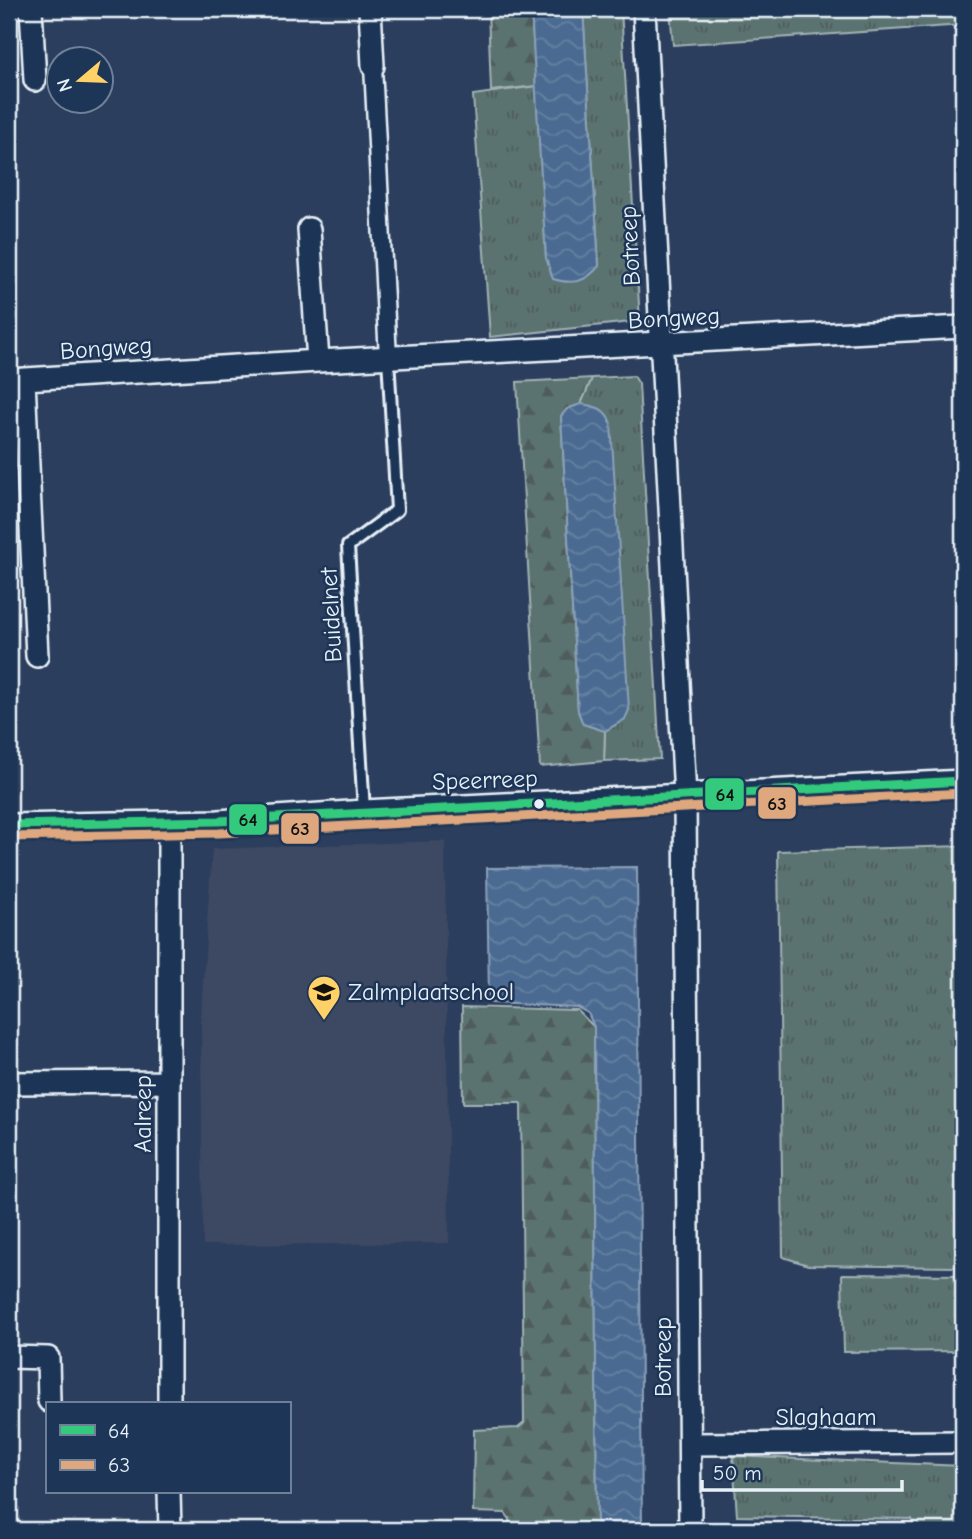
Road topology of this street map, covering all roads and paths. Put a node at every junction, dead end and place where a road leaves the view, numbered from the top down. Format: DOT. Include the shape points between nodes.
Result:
graph roads {
  1 [pos="31,9"];
  2 [pos="370,9"];
  3 [pos="644,9"];
  4 [pos="373,66"];
  5 [pos="35,80"];
  6 [pos="309,229"];
  7 [pos="963,327"];
  8 [pos="661,345"];
  9 [pos="388,358"];
  10 [pos="317,361"];
  11 [pos="17,380"];
  12 [pos="37,656"];
  13 [pos="963,781"];
  14 [pos="685,797"];
  15 [pos="364,811"];
  16 [pos="169,823"];
  17 [pos="9,825"];
  18 [pos="169,1082"];
  19 [pos="9,1083"];
  20 [pos="9,1357"];
  21 [pos="49,1401"];
  22 [pos="169,1402"];
  23 [pos="963,1443"];
  24 [pos="690,1444"];
  25 [pos="169,1494"];
  26 [pos="170,1530"];
  27 [pos="690,1530"];
  1 -- 5 [label="street"];
  2 -- 4 [label="street"];
  3 -- 8 [label="street, Botreep"];
  4 -- 9 [label="street"];
  6 -- 10 [label="street"];
  7 -- 8 [label="street, Bongweg"];
  8 -- 9 [label="street, Bongweg"];
  8 -- 14 [label="street, Botreep"];
  9 -- 10 [label="street, Bongweg"];
  9 -- 15 [label="lane, Buidelnet" via="397,510 348,546"];
  10 -- 11 [label="street, Bongweg"];
  11 -- 12 [label="street, Bongweg"];
  13 -- 14 [label="street, Speerreep"];
  14 -- 15 [label="street, Speerreep"];
  14 -- 24 [label="street, Botreep"];
  15 -- 16 [label="street, Speerreep"];
  16 -- 17 [label="street, Speerreep"];
  16 -- 18 [label="street, Aalreep"];
  18 -- 19 [label="street"];
  18 -- 22 [label="street, Aalreep"];
  20 -- 21 [label="street" via="48,1358"];
  23 -- 24 [label="street, Slaghaam"];
  24 -- 27 [label="street, Botreep"];
  25 -- 26 [label="street"];
}
